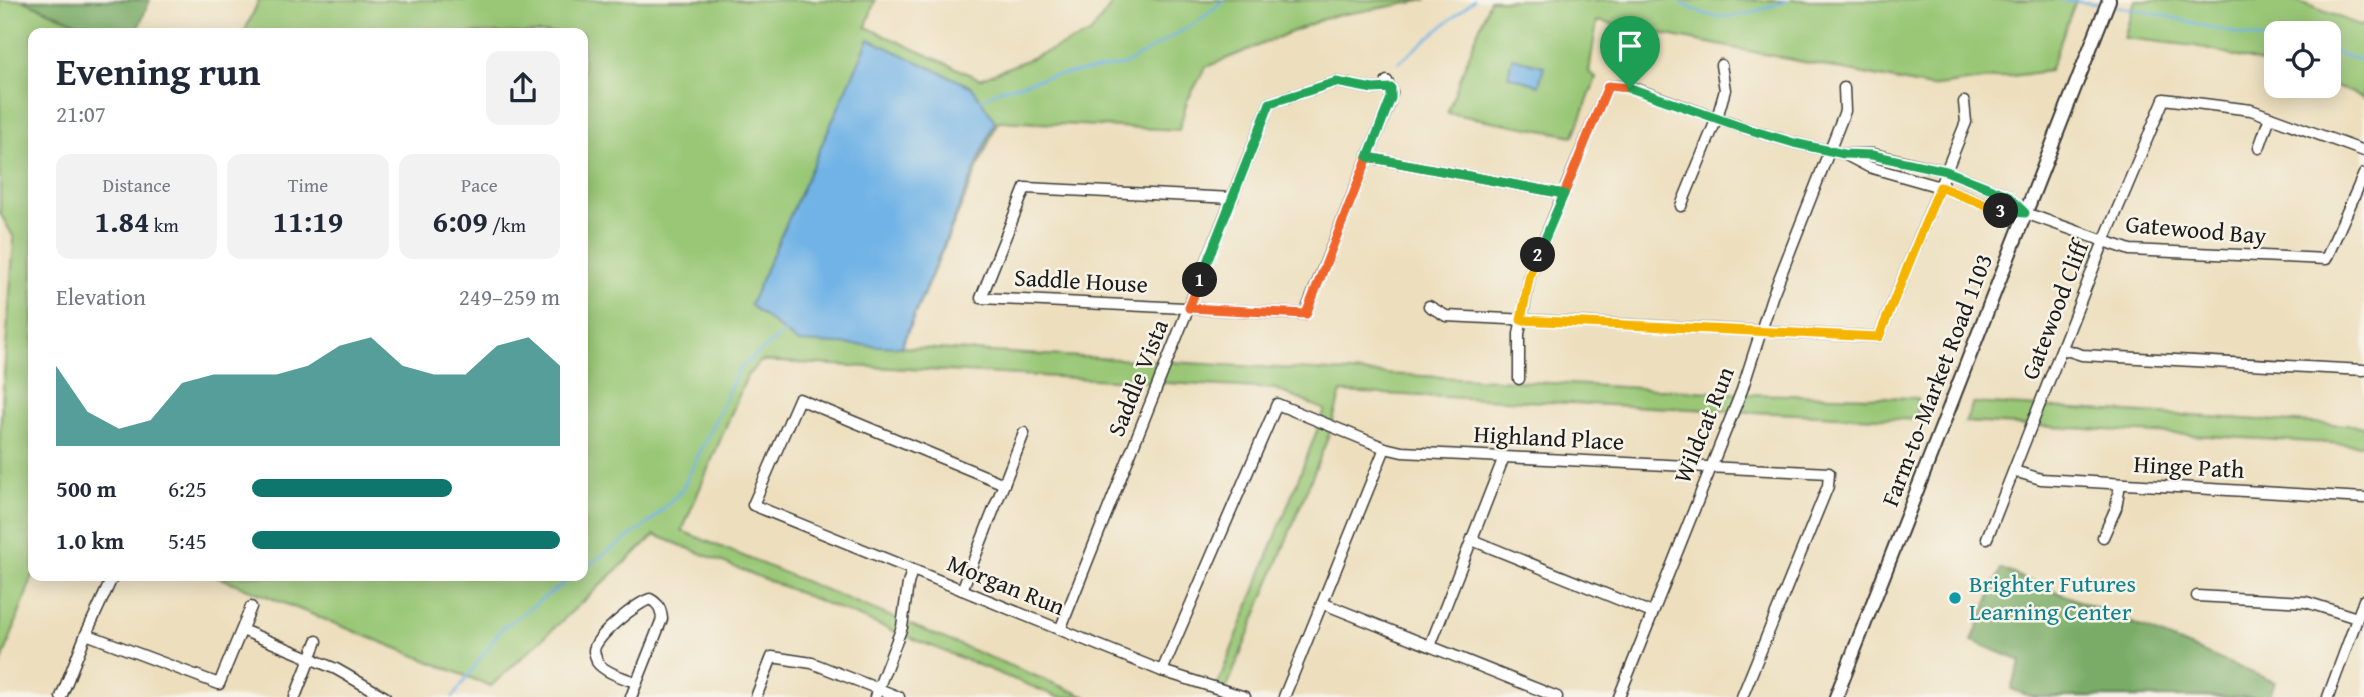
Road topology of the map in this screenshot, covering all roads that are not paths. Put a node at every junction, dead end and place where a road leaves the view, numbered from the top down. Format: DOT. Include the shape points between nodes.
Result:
graph roads {
  1 [pos="2109,0"];
  2 [pos="1721,65"];
  3 [pos="1844,88"];
  4 [pos="1964,102"];
  5 [pos="2270,117"];
  6 [pos="1717,118"];
  7 [pos="2259,148"];
  8 [pos="1830,151"];
  9 [pos="2364,151"];
  10 [pos="1844,154"];
  11 [pos="1368,157"];
  12 [pos="1946,171"];
  13 [pos="2364,174"];
  14 [pos="1940,187"];
  15 [pos="1564,194"];
  16 [pos="1233,198"];
  17 [pos="1681,206"];
  18 [pos="2025,213"];
  19 [pos="2105,241"];
  20 [pos="1429,306"];
  21 [pos="1189,308"];
  22 [pos="1521,320"];
  23 [pos="1762,332"];
  24 [pos="2063,349"];
  25 [pos="2364,370"];
  26 [pos="1519,379"];
  27 [pos="1024,433"];
  28 [pos="1385,448"];
  29 [pos="1504,457"];
  30 [pos="1710,466"];
  31 [pos="2014,471"];
  32 [pos="1004,484"];
  33 [pos="2120,484"];
  34 [pos="2364,498"];
  35 [pos="2103,537"];
  36 [pos="1987,538"];
  37 [pos="1472,540"];
  38 [pos="912,570"];
  39 [pos="111,581"];
  40 [pos="962,590"];
  41 [pos="2197,596"];
  42 [pos="2364,600"];
  43 [pos="1322,603"];
  44 [pos="251,607"];
  45 [pos="1652,613"];
  46 [pos="2357,618"];
  47 [pos="242,630"];
  48 [pos="1060,630"];
  49 [pos="86,634"];
  50 [pos="317,641"];
  51 [pos="1430,646"];
  52 [pos="311,659"];
  53 [pos="1162,671"];
  54 [pos="637,683"];
  55 [pos="876,693"];
  56 [pos="61,697"];
  57 [pos="295,697"];
  58 [pos="385,697"];
  59 [pos="631,697"];
  60 [pos="756,697"];
  61 [pos="900,697"];
  62 [pos="1245,697"];
  63 [pos="1284,697"];
  64 [pos="1557,697"];
  65 [pos="1619,697"];
  66 [pos="1742,697"];
  67 [pos="1836,697"];
  68 [pos="2328,697"];
  1 -- 18 [label="main road, Farm-to-Market Road 1103"];
  2 -- 6 [label="street" via="1726,90"];
  3 -- 8 [label="street, Wildcat Run" via="1845,111"];
  4 -- 12 [label="street" via="1966,122"];
  5 -- 7 [label="street"];
  5 -- 9 [label="street"];
  5 -- 19 [label="street, Gatewood Cliff" via="2218,104 2164,99"];
  6 -- 8 [label="street"];
  6 -- 15 [label="street" via="1630,88 1608,86"];
  6 -- 17 [label="street"];
  8 -- 10 [label="street"];
  8 -- 23 [label="street, Wildcat Run"];
  10 -- 12 [label="street" via="1872,155"];
  10 -- 14 [label="street" via="1869,167"];
  11 -- 15 [label="street"];
  11 -- 16 [label="street, Saddle Vista" via="1391,98 1389,84 1373,89 1336,82 1270,103"];
  11 -- 21 [label="street, Saddle House" via="1306,314"];
  12 -- 14 [label="street"];
  12 -- 18 [label="street" via="2007,195"];
  13 -- 19 [label="street, Gatewood Bay" via="2326,259 2130,250"];
  14 -- 18 [label="street" via="2000,210"];
  14 -- 23 [label="street" via="1879,337"];
  15 -- 22 [label="street" via="1530,274"];
  16 -- 21 [label="street, Saddle Vista"];
  16 -- 21 [label="street, Saddle House" via="1026,188 981,298"];
  18 -- 19 [label="street, Gatewood Bay"];
  18 -- 67 [label="main road, Farm-to-Market Road 1103"];
  19 -- 24 [label="street, Gatewood Cliff"];
  20 -- 22 [label="street" via="1446,316"];
  21 -- 48 [label="street, Saddle Vista"];
  22 -- 23 [label="street"];
  22 -- 26 [label="street"];
  23 -- 30 [label="street, Wildcat Run"];
  24 -- 25 [label="street" via="2082,355"];
  24 -- 31 [label="street, Gatewood Cliff"];
  27 -- 32 [label="street"];
  28 -- 29 [label="street, Highland Place"];
  28 -- 43 [label="street"];
  28 -- 53 [label="street, Highland Place" via="1277,404"];
  29 -- 30 [label="street, Highland Place"];
  29 -- 37 [label="street"];
  30 -- 45 [label="street, Wildcat Run"];
  30 -- 66 [label="street, Highland Place" via="1829,473 1828,486"];
  31 -- 33 [label="street, Hinge Path" via="2041,479"];
  31 -- 36 [label="street, Gatewood Cliff"];
  32 -- 38 [label="street, Morgan Run" via="799,399 753,505"];
  32 -- 40 [label="street"];
  33 -- 34 [label="street, Hinge Path"];
  33 -- 35 [label="street" via="2116,508"];
  37 -- 45 [label="street"];
  37 -- 51 [label="street"];
  38 -- 40 [label="street, Morgan Run"];
  38 -- 55 [label="street" via="902,627"];
  39 -- 49 [label="street"];
  40 -- 48 [label="street, Morgan Run"];
  41 -- 46 [label="street" via="2306,602"];
  42 -- 46 [label="street"];
  43 -- 51 [label="street"];
  43 -- 63 [label="street"];
  44 -- 47 [label="street"];
  45 -- 65 [label="street, Wildcat Run"];
  46 -- 68 [label="street"];
  47 -- 49 [label="street" via="219,684"];
  47 -- 52 [label="street"];
  48 -- 53 [label="street, Morgan Run"];
  49 -- 56 [label="street"];
  50 -- 52 [label="street"];
  51 -- 64 [label="street"];
  52 -- 57 [label="street"];
  52 -- 58 [label="street"];
  53 -- 62 [label="street, Morgan Run"];
  54 -- 54 [label="street" via="662,619 662,611 650,599 632,608 594,651 603,667"];
  54 -- 59 [label="street"];
  55 -- 60 [label="street" via="811,663 772,657"];
  55 -- 61 [label="street"];
}
